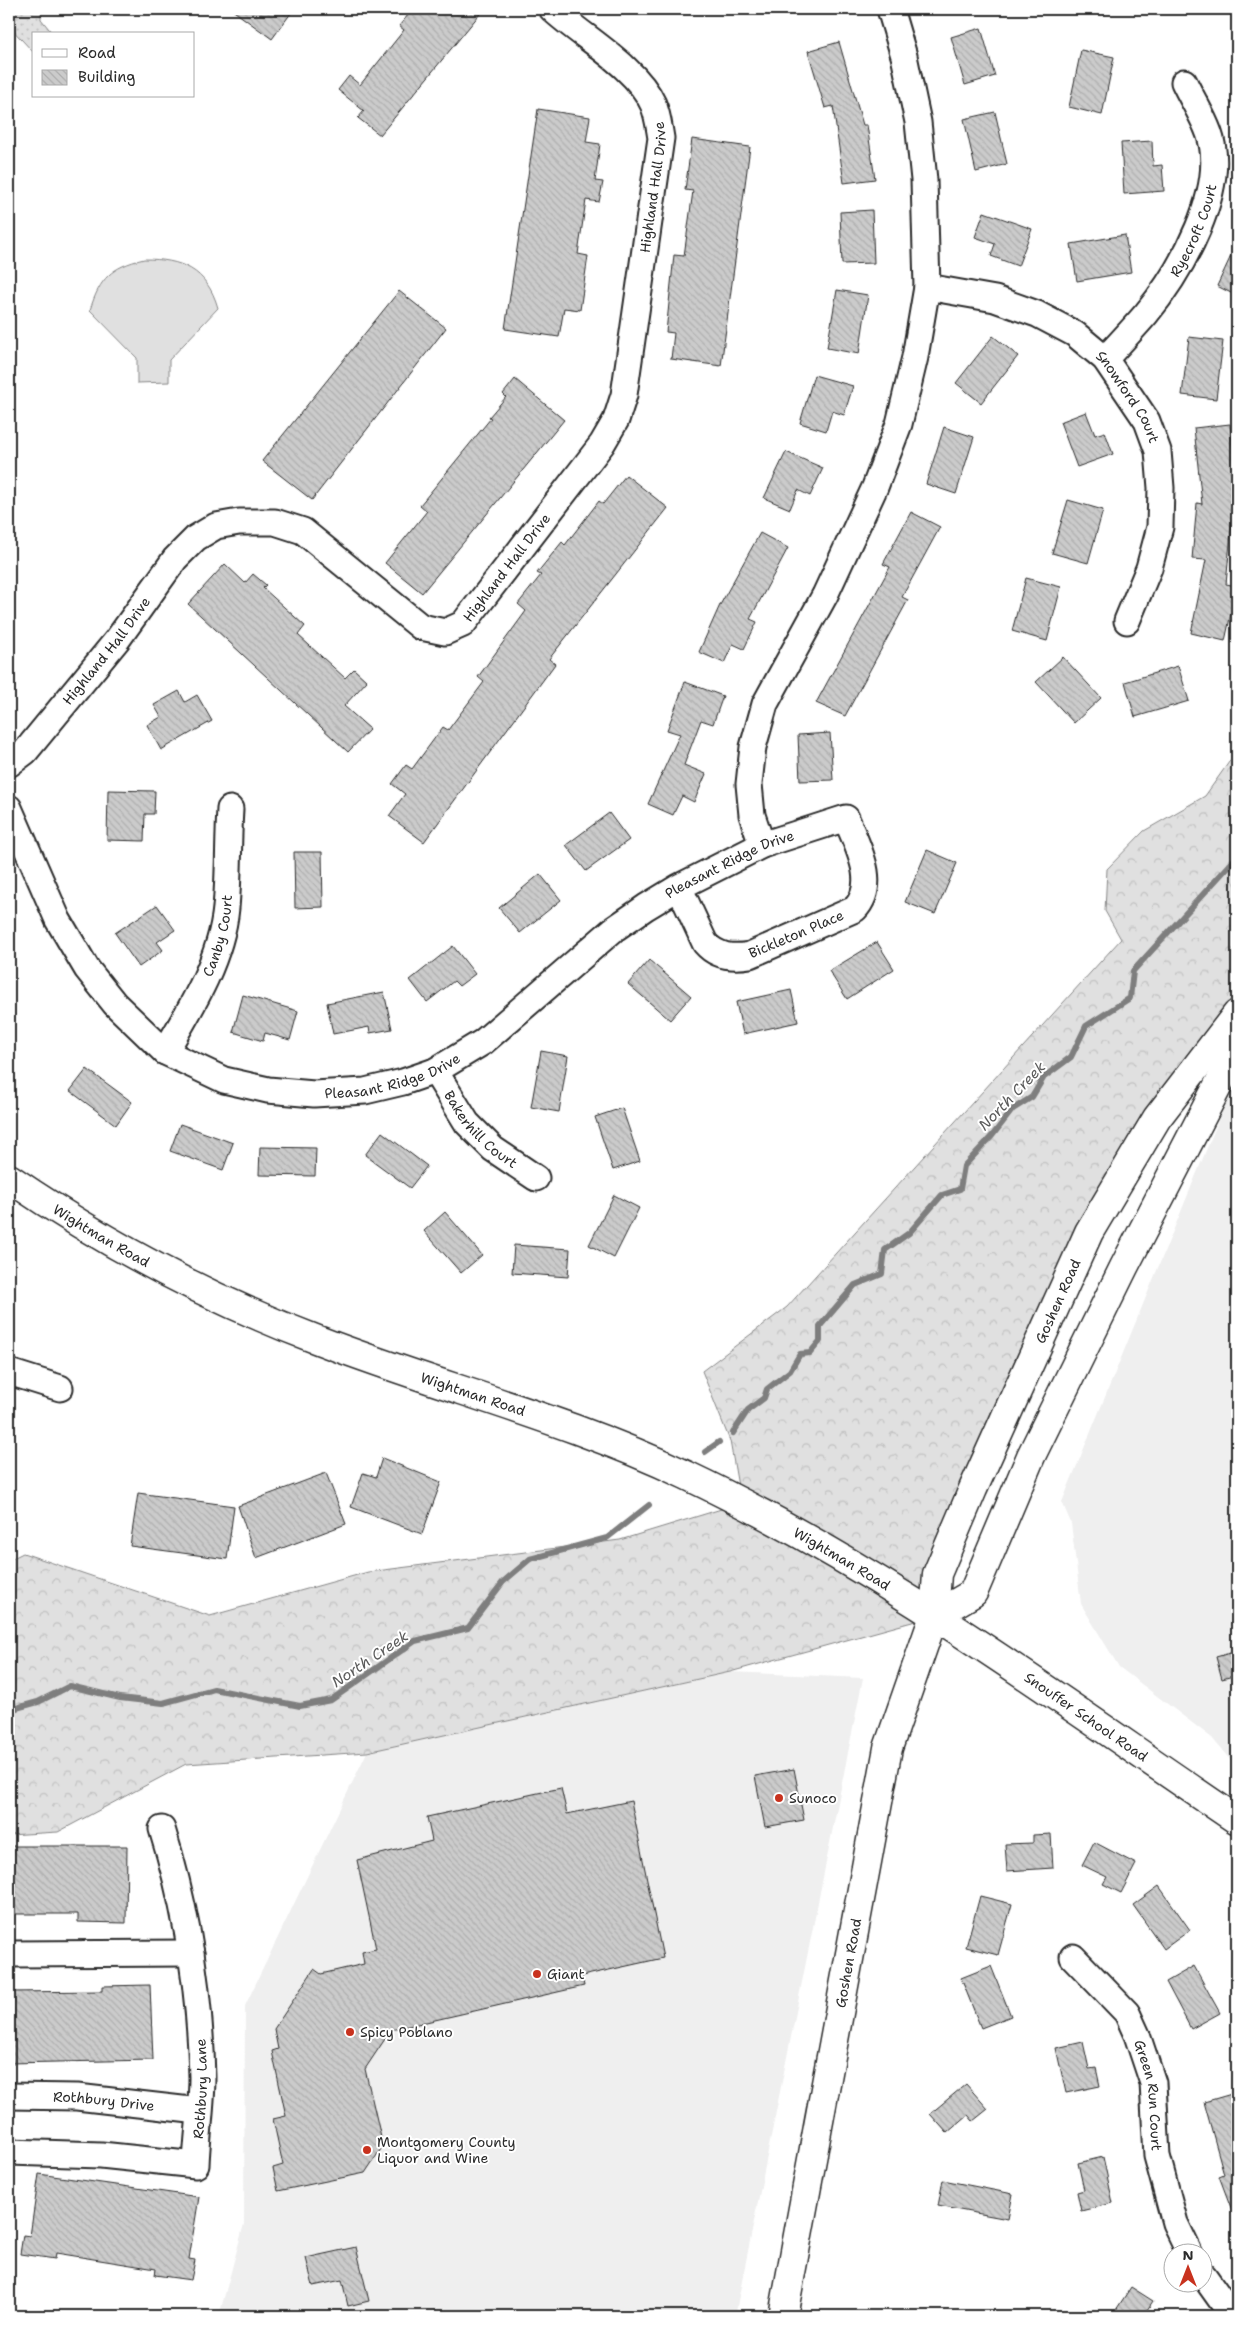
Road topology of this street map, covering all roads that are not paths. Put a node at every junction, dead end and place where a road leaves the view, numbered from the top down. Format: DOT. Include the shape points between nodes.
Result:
graph roads {
  1 [pos="552,9"];
  2 [pos="890,9"];
  3 [pos="1184,82"];
  4 [pos="927,287"];
  5 [pos="1105,359"];
  6 [pos="1127,621"];
  7 [pos="9,764"];
  8 [pos="9,808"];
  9 [pos="230,809"];
  10 [pos="846,818"];
  11 [pos="762,845"];
  12 [pos="679,887"];
  13 [pos="1237,1014"];
  14 [pos="1237,1042"];
  15 [pos="165,1052"];
  16 [pos="435,1071"];
  17 [pos="9,1178"];
  18 [pos="536,1178"];
  19 [pos="9,1372"];
  20 [pos="60,1388"];
  21 [pos="934,1616"];
  22 [pos="1237,1820"];
  23 [pos="162,1829"];
  24 [pos="191,1953"];
  25 [pos="9,1954"];
  26 [pos="1073,1957"];
  27 [pos="9,2096"];
  28 [pos="199,2111"];
  29 [pos="9,2152"];
  30 [pos="1184,2242"];
  31 [pos="1214,2290"];
  32 [pos="1225,2306"];
  33 [pos="783,2316"];
  1 -- 7 [label="street, Highland Hall Drive" via="608,53 647,92 659,121 661,138 624,395 616,420 602,444 463,624 445,632 421,627 303,531 274,522 216,526 196,538 174,559 117,640 25,752"];
  2 -- 4 [label="street" via="918,122 924,180"];
  3 -- 5 [label="street, Ryecroft Court" via="1210,134 1214,165 1210,191 1196,232 1178,268 1147,313"];
  4 -- 5 [label="street, Snowford Court" via="996,299 1037,314 1075,334"];
  4 -- 11 [label="street" via="900,424 876,487 825,595 765,704 753,747 749,784 752,815"];
  5 -- 6 [label="street, Snowford Court" via="1147,421 1158,451 1161,479 1160,527 1149,568"];
  8 -- 15 [label="street, Pleasant Ridge Drive" via="58,920 87,969 115,1004"];
  9 -- 15 [label="street, Canby Court" via="226,910 218,943 198,998"];
  10 -- 11 [label="street, Pleasant Ridge Drive"];
  10 -- 12 [label="street, Bickleton Place" via="864,866 862,902 855,909 750,955 726,956 711,950 700,934"];
  11 -- 12 [label="street, Pleasant Ridge Drive"];
  12 -- 16 [label="street, Pleasant Ridge Drive" via="614,929 483,1042"];
  13 -- 21 [label="street, Goshen Road" via="1157,1118 1089,1232 938,1574"];
  14 -- 21 [label="street" via="1226,1070 1035,1447 972,1593"];
  15 -- 16 [label="street, Pleasant Ridge Drive" via="224,1080 268,1090 314,1094 365,1091"];
  16 -- 18 [label="street, Bakerhill Court" via="467,1123 493,1149"];
  17 -- 21 [label="street, Wightman Road" via="121,1250 238,1308 319,1341 626,1448 686,1476 799,1532"];
  19 -- 20 [label="street"];
  21 -- 22 [label="street, Snouffer School Road"];
  21 -- 33 [label="street, Goshen Road" via="888,1748"];
  23 -- 24 [label="street, Rothbury Lane" via="177,1876"];
  24 -- 25 [label="street"];
  24 -- 28 [label="street, Rothbury Lane" via="200,2040 202,2080"];
  26 -- 30 [label="street, Green Run Court" via="1127,2013 1137,2035 1153,2083 1157,2156 1175,2223"];
  27 -- 28 [label="street, Rothbury Drive" via="77,2097"];
  28 -- 29 [label="street, Rothbury Lane" via="196,2165 101,2155"];
  31 -- 32 [label="street"];
}
